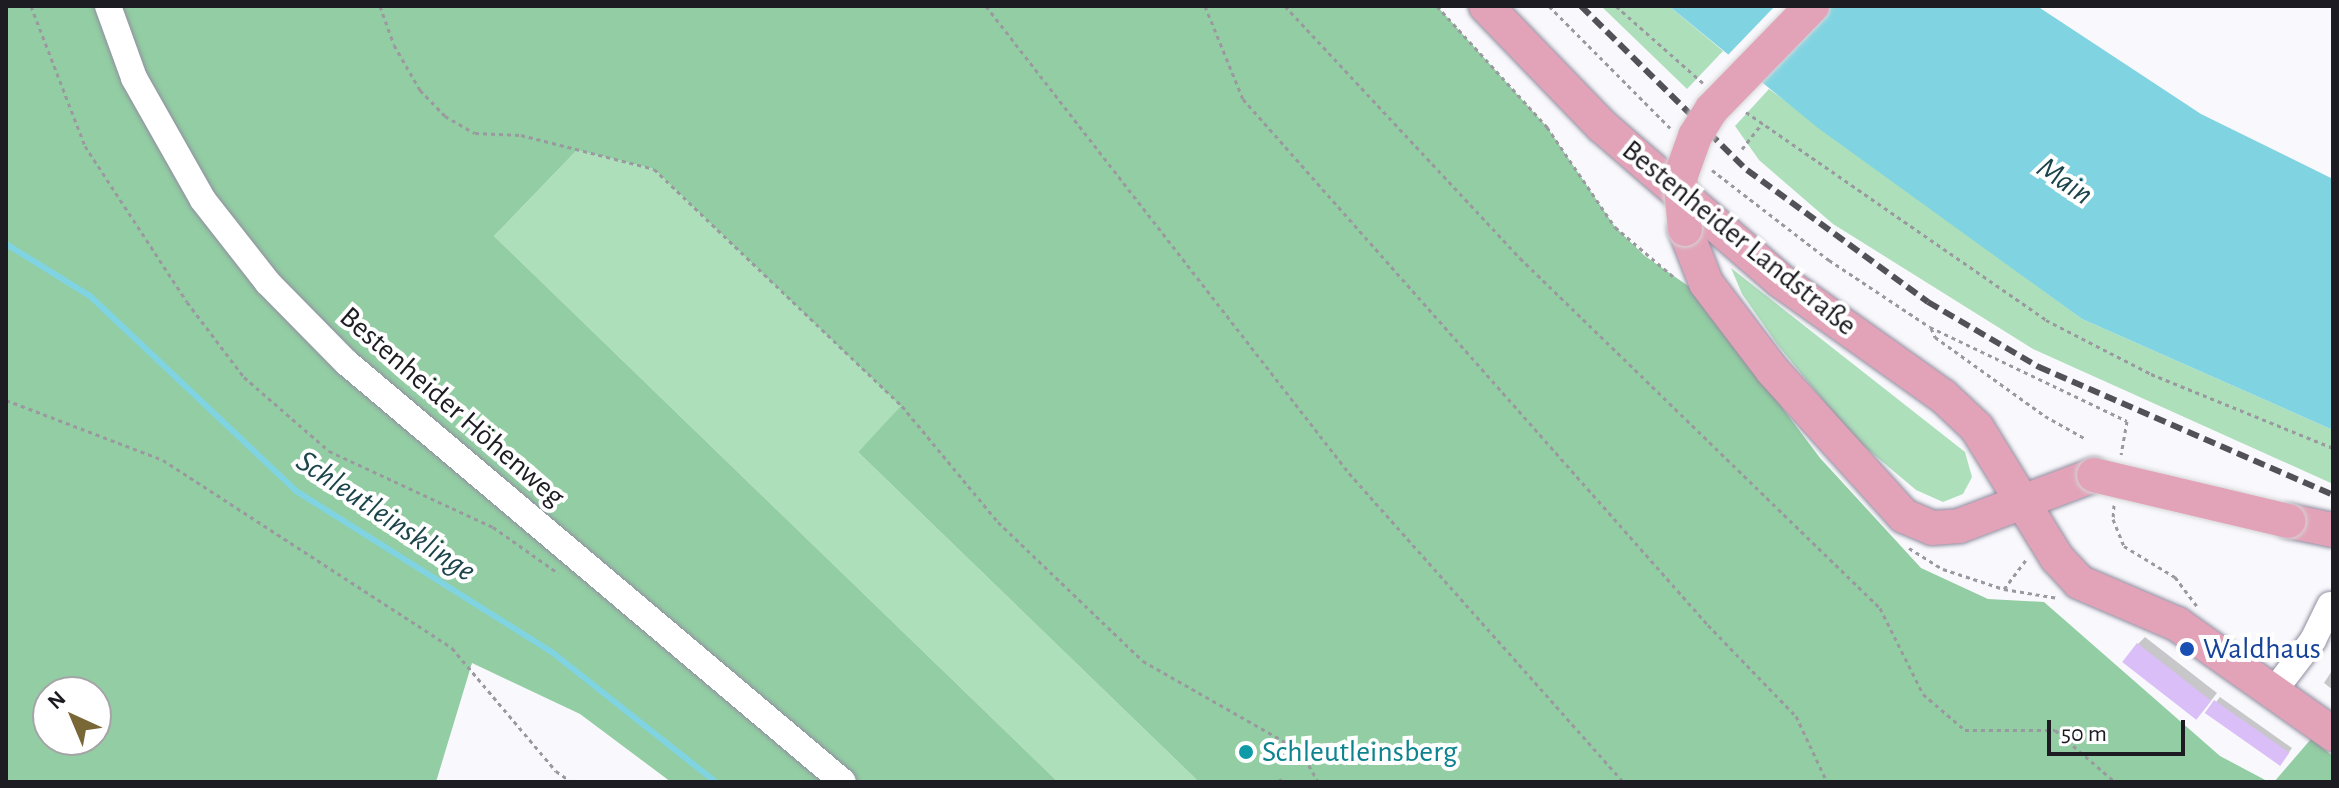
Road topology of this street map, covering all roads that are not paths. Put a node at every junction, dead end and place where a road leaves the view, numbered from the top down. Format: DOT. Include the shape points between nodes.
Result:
graph roads {
  1 [pos="108,6"];
  2 [pos="1486,6"];
  3 [pos="1812,6"];
  4 [pos="2024,500"];
  5 [pos="2333,530"];
  6 [pos="2330,605"];
  7 [pos="2273,692"];
  8 [pos="2333,734"];
  9 [pos="843,782"];
  1 -- 9 [label="street, Bestenheider Höhenweg" via="134,78 203,200 268,283 347,363"];
  2 -- 4 [label="main road, Bestenheider Landstraße" via="1602,126 1781,281 1943,396 1977,428"];
  3 -- 4 [label="main road, bridge" via="1712,109 1695,136 1680,178 1685,229 1706,283 1814,421 1904,516 1932,528 1959,526"];
  4 -- 5 [label="main road, bridge" via="2107,468"];
  4 -- 7 [label="main road, Bestenheider Landstraße" via="2062,566 2079,582 2177,624"];
  6 -- 7 [label="street" via="2313,640"];
  7 -- 8 [label="main road, Bestenheider Landstraße"];
}
